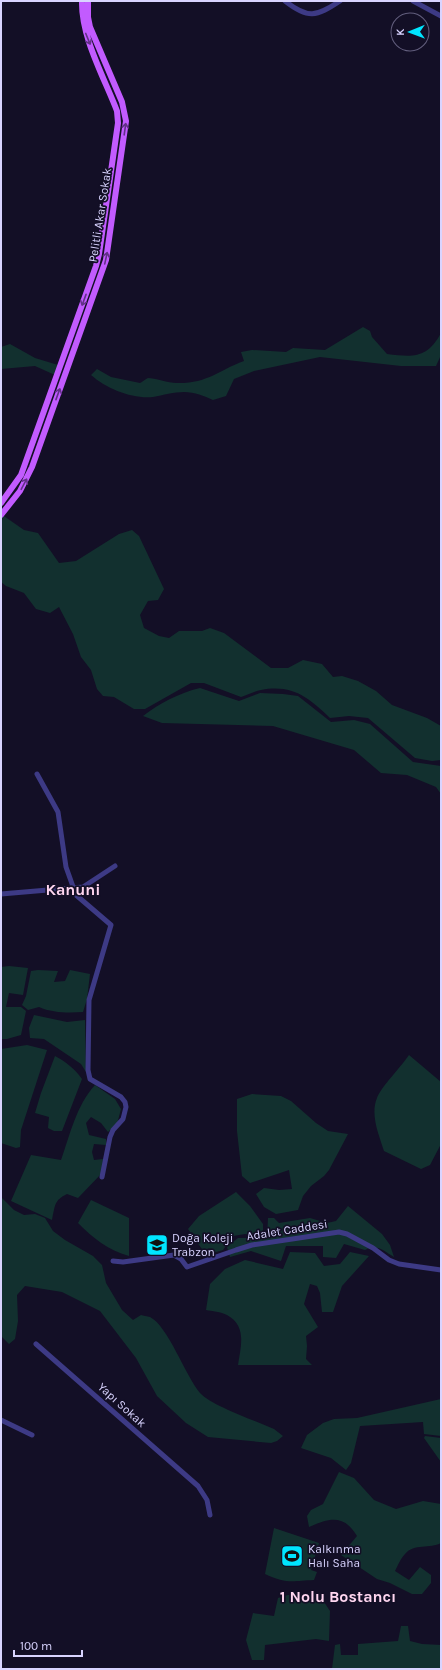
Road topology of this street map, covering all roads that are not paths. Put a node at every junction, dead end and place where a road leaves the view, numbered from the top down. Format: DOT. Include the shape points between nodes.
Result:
graph roads {
  1 [pos="82,1"];
  2 [pos="88,1"];
  3 [pos="284,1"];
  4 [pos="340,1"];
  5 [pos="413,1"];
  6 [pos="441,16"];
  7 [pos="1,503"];
  8 [pos="1,516"];
  9 [pos="37,774"];
  10 [pos="116,866"];
  11 [pos="74,889"];
  12 [pos="1,894"];
  13 [pos="102,1177"];
  14 [pos="113,1261"];
  15 [pos="441,1270"];
  16 [pos="36,1344"];
  17 [pos="1,1420"];
  18 [pos="32,1435"];
  19 [pos="210,1515"];
  1 -- 7 [label="main road, Pelitli Akar Sokak, one-way" via="84,29 117,111 118,123 96,266 20,478"];
  8 -- 2 [label="main road, Pelitli Akar Sokak, one-way" via="28,477 106,260 126,121 122,102 90,27"];
  3 -- 4 [label="street" via="305,14 312,14 322,12"];
  5 -- 6 [label="street"];
  9 -- 11 [label="street" via="58,812 65,860"];
  10 -- 11 [label="street" via="88,885"];
  11 -- 12 [label="street" via="59,888"];
  11 -- 13 [label="street" via="80,899 111,925 89,1000 88,1070 90,1079 121,1098 126,1107 123,1119 110,1137"];
  14 -- 15 [label="street, Adalet Caddesi" via="174,1255 181,1259 187,1268 252,1245 339,1232 399,1264"];
  16 -- 19 [label="street, Yapı Sokak" via="193,1482 204,1495"];
  17 -- 18 [label="street"];
}
